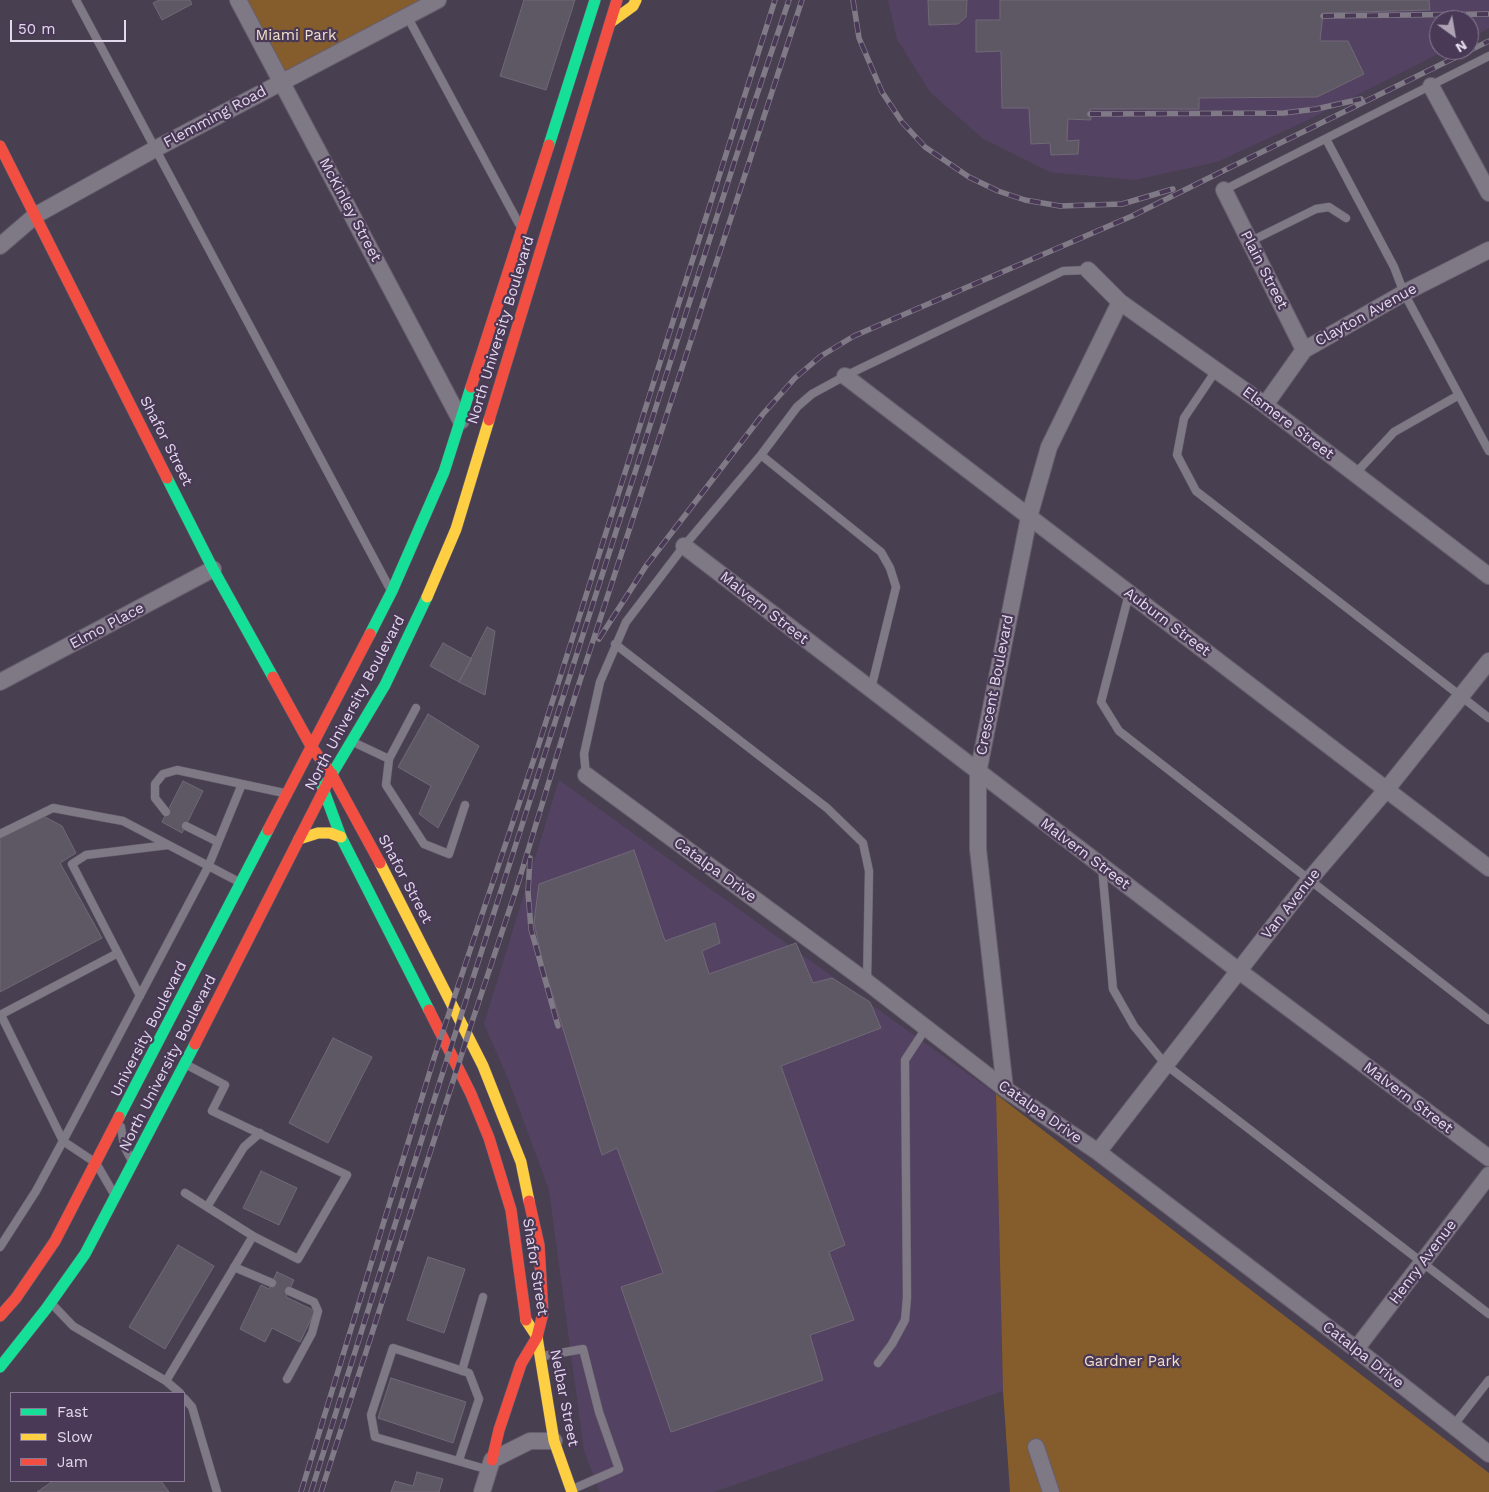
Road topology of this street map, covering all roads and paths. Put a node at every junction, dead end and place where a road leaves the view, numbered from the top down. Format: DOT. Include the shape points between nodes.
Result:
graph roads {
  1 [pos="76,0"];
  2 [pos="238,0"];
  3 [pos="438,0"];
  4 [pos="595,0"];
  5 [pos="618,0"];
  6 [pos="636,0"];
  7 [pos="407,16"];
  8 [pos="611,22"];
  9 [pos="1489,56"];
  10 [pos="282,82"];
  11 [pos="1430,86"];
  12 [pos="1326,139"];
  13 [pos="0,146"];
  14 [pos="155,149"];
  15 [pos="1224,190"];
  16 [pos="1489,194"];
  17 [pos="36,215"];
  18 [pos="1346,218"];
  19 [pos="522,228"];
  20 [pos="1249,242"];
  21 [pos="0,246"];
  22 [pos="1489,250"];
  23 [pos="1088,270"];
  24 [pos="1404,294"];
  25 [pos="1120,302"];
  26 [pos="1304,350"];
  27 [pos="1217,369"];
  28 [pos="845,376"];
  29 [pos="1459,395"];
  30 [pos="1266,405"];
  31 [pos="460,421"];
  32 [pos="1489,451"];
  33 [pos="761,455"];
  34 [pos="1355,474"];
  35 [pos="1029,517"];
  36 [pos="684,546"];
  37 [pos="213,569"];
  38 [pos="1489,576"];
  39 [pos="392,591"];
  40 [pos="1129,594"];
  41 [pos="615,644"];
  42 [pos="1489,661"];
  43 [pos="0,682"];
  44 [pos="871,691"];
  45 [pos="1461,696"];
  46 [pos="416,708"];
  47 [pos="1489,718"];
  48 [pos="352,741"];
  49 [pos="311,746"];
  50 [pos="390,759"];
  51 [pos="978,773"];
  52 [pos="332,775"];
  53 [pos="586,775"];
  54 [pos="242,784"];
  55 [pos="1386,790"];
  56 [pos="324,791"];
  57 [pos="286,794"];
  58 [pos="465,805"];
  59 [pos="166,812"];
  60 [pos="186,826"];
  61 [pos="0,834"];
  62 [pos="341,838"];
  63 [pos="299,839"];
  64 [pos="218,842"];
  65 [pos="168,845"];
  66 [pos="208,867"];
  67 [pos="1102,867"];
  68 [pos="1489,868"];
  69 [pos="1310,879"];
  70 [pos="241,883"];
  71 [pos="118,953"];
  72 [pos="1239,972"];
  73 [pos="868,982"];
  74 [pos="140,996"];
  75 [pos="1,1015"];
  76 [pos="1489,1020"];
  77 [pos="926,1028"];
  78 [pos="185,1064"];
  79 [pos="1166,1065"];
  80 [pos="1005,1089"];
  81 [pos="119,1120"];
  82 [pos="260,1133"];
  83 [pos="63,1141"];
  84 [pos="1098,1152"];
  85 [pos="1489,1158"];
  86 [pos="96,1162"];
  87 [pos="133,1164"];
  88 [pos="1489,1175"];
  89 [pos="185,1193"];
  90 [pos="116,1198"];
  91 [pos="207,1207"];
  92 [pos="252,1236"];
  93 [pos="0,1247"];
  94 [pos="1422,1262"];
  95 [pos="234,1267"];
  96 [pos="272,1283"];
  97 [pos="289,1291"];
  98 [pos="483,1297"];
  99 [pos="50,1303"];
  100 [pos="1489,1314"];
  101 [pos="0,1316"];
  102 [pos="537,1337"];
  103 [pos="1356,1349"];
  104 [pos="540,1356"];
  105 [pos="878,1362"];
  106 [pos="0,1368"];
  107 [pos="462,1371"];
  108 [pos="287,1379"];
  109 [pos="1489,1380"];
  110 [pos="166,1381"];
  111 [pos="179,1392"];
  112 [pos="185,1399"];
  113 [pos="1453,1427"];
  114 [pos="554,1441"];
  115 [pos="1036,1447"];
  116 [pos="1489,1454"];
  117 [pos="459,1460"];
  118 [pos="490,1465"];
  119 [pos="572,1491"];
  120 [pos="217,1492"];
  121 [pos="482,1492"];
  122 [pos="1051,1492"];
  1 -- 14 [label="lane"];
  2 -- 10 [label="street, McKinley Street"];
  3 -- 7 [label="street, Flemming Road"];
  4 -- 19 [label="main road, North University Boulevard"];
  5 -- 8 [label="main road, North University Boulevard"];
  6 -- 8 [label="main road" via="633,6"];
  7 -- 10 [label="street, Flemming Road"];
  7 -- 19 [label="lane"];
  8 -- 48 [label="main road, North University Boulevard" via="456,528 430,592 385,685"];
  9 -- 11 [label="lane"];
  10 -- 14 [label="street, Flemming Road"];
  10 -- 31 [label="street, McKinley Street"];
  11 -- 12 [label="lane"];
  11 -- 16 [label="street"];
  12 -- 15 [label="lane"];
  12 -- 24 [label="lane" via="1394,267"];
  13 -- 17 [label="main road, Shafor Street"];
  14 -- 17 [label="street, Flemming Road"];
  14 -- 39 [label="lane"];
  15 -- 20 [label="street, Plain Street"];
  17 -- 21 [label="street, Flemming Road"];
  17 -- 37 [label="main road, Shafor Street"];
  18 -- 20 [label="lane" via="1328,207 1316,209"];
  19 -- 31 [label="main road, North University Boulevard"];
  20 -- 26 [label="street, Plain Street"];
  22 -- 24 [label="street, Clayton Avenue"];
  23 -- 25 [label="street, Elsmere Street"];
  23 -- 28 [label="lane" via="1063,271"];
  24 -- 26 [label="street, Clayton Avenue"];
  24 -- 29 [label="lane"];
  25 -- 27 [label="street, Elsmere Street"];
  25 -- 35 [label="street, Crescent Boulevard" via="1048,447"];
  26 -- 30 [label="street, Clayton Avenue"];
  27 -- 30 [label="street, Elsmere Street"];
  27 -- 45 [label="lane" via="1184,418 1177,455 1196,491"];
  28 -- 33 [label="lane" via="812,394 797,407"];
  28 -- 35 [label="street, Auburn Street"];
  29 -- 32 [label="lane"];
  29 -- 34 [label="lane" via="1394,432"];
  30 -- 34 [label="street, Elsmere Street"];
  31 -- 39 [label="main road, North University Boulevard" via="444,472"];
  33 -- 36 [label="lane"];
  33 -- 44 [label="lane" via="880,552 890,568 896,587"];
  34 -- 38 [label="street, Elsmere Street"];
  35 -- 40 [label="street, Auburn Street"];
  35 -- 51 [label="street, Crescent Boulevard"];
  36 -- 41 [label="lane" via="626,622"];
  36 -- 44 [label="street, Malvern Street"];
  37 -- 43 [label="street, Elmo Place"];
  37 -- 49 [label="main road, Shafor Street"];
  39 -- 49 [label="main road, North University Boulevard"];
  40 -- 55 [label="street, Auburn Street"];
  40 -- 69 [label="lane" via="1101,702 1119,731"];
  41 -- 53 [label="lane" via="600,682 584,754"];
  41 -- 73 [label="lane" via="827,808 863,843 869,871"];
  42 -- 45 [label="street, Van Avenue"];
  44 -- 51 [label="street, Malvern Street"];
  45 -- 47 [label="lane"];
  45 -- 55 [label="street, Van Avenue"];
  46 -- 50 [label="lane"];
  48 -- 50 [label="lane"];
  48 -- 52 [label="main road, North University Boulevard"];
  49 -- 52 [label="main road, Shafor Street"];
  49 -- 56 [label="main road, Shafor Street"];
  49 -- 57 [label="main road, University Boulevard"];
  50 -- 58 [label="lane" via="386,784 424,844 449,854"];
  51 -- 67 [label="street, Malvern Street"];
  51 -- 80 [label="street, Crescent Boulevard" via="978,849"];
  52 -- 56 [label="main road, North University Boulevard"];
  52 -- 102 [label="main road, Shafor Street" via="389,878 483,1066 521,1162 539,1244 543,1313"];
  53 -- 73 [label="street, Catalpa Drive"];
  54 -- 57 [label="lane"];
  54 -- 59 [label="lane" via="177,770 163,774 156,784 155,798"];
  54 -- 64 [label="lane"];
  55 -- 68 [label="street, Auburn Street"];
  55 -- 69 [label="street, Van Avenue"];
  56 -- 62 [label="main road, Shafor Street"];
  56 -- 63 [label="main road, North University Boulevard"];
  57 -- 70 [label="main road, University Boulevard"];
  60 -- 64 [label="lane"];
  61 -- 65 [label="lane" via="53,808 123,821"];
  62 -- 63 [label="main road" via="330,833 318,833"];
  62 -- 102 [label="main road, Shafor Street" via="471,1094 489,1138 511,1210 525,1318"];
  63 -- 78 [label="main road, North University Boulevard"];
  64 -- 66 [label="lane"];
  65 -- 66 [label="lane"];
  65 -- 71 [label="lane" via="86,855 72,864"];
  66 -- 70 [label="lane"];
  66 -- 74 [label="lane"];
  67 -- 72 [label="street, Malvern Street"];
  67 -- 79 [label="lane" via="1113,989 1134,1026"];
  69 -- 72 [label="street, Van Avenue"];
  69 -- 76 [label="lane"];
  70 -- 81 [label="main road, University Boulevard"];
  71 -- 74 [label="lane"];
  71 -- 75 [label="lane"];
  72 -- 79 [label="street, Van Avenue"];
  72 -- 85 [label="street, Malvern Street"];
  73 -- 77 [label="street, Catalpa Drive"];
  74 -- 83 [label="lane"];
  75 -- 83 [label="lane"];
  77 -- 80 [label="street, Catalpa Drive"];
  77 -- 105 [label="lane" via="905,1060 905,1320"];
  78 -- 82 [label="lane" via="225,1085 212,1111"];
  78 -- 87 [label="main road, North University Boulevard"];
  79 -- 84 [label="street, Van Avenue"];
  79 -- 94 [label="lane"];
  80 -- 84 [label="street, Catalpa Drive"];
  81 -- 86 [label="main road, University Boulevard"];
  81 -- 87 [label="lane" via="124,1146"];
  82 -- 91 [label="lane" via="244,1147"];
  82 -- 92 [label="lane" via="347,1175 298,1259"];
  83 -- 86 [label="lane"];
  83 -- 93 [label="lane"];
  84 -- 103 [label="street, Catalpa Drive"];
  86 -- 90 [label="lane"];
  86 -- 101 [label="main road, University Boulevard" via="56,1242"];
  87 -- 90 [label="main road, North University Boulevard"];
  88 -- 94 [label="street, Henry Avenue"];
  89 -- 91 [label="lane"];
  90 -- 99 [label="main road, North University Boulevard" via="76,1269"];
  91 -- 92 [label="lane"];
  92 -- 95 [label="lane"];
  94 -- 100 [label="lane"];
  94 -- 103 [label="street, Henry Avenue"];
  95 -- 96 [label="lane"];
  95 -- 110 [label="lane"];
  97 -- 108 [label="lane" via="314,1302 318,1311 312,1333"];
  98 -- 107 [label="lane"];
  99 -- 106 [label="main road, North University Boulevard"];
  99 -- 110 [label="lane" via="73,1326"];
  102 -- 104 [label="main road, Nelbar Street"];
  102 -- 118 [label="main road" via="521,1364"];
  103 -- 113 [label="street, Catalpa Drive"];
  104 -- 114 [label="main road, Nelbar Street"];
  104 -- 119 [label="lane" via="583,1348 599,1412 619,1469"];
  107 -- 117 [label="lane" via="469,1373 479,1399"];
  107 -- 117 [label="lane" via="393,1348 372,1415 375,1437"];
  109 -- 113 [label="lane"];
  110 -- 111 [label="lane"];
  112 -- 120 [label="lane" via="192,1407"];
  113 -- 116 [label="street, Catalpa Drive"];
  114 -- 118 [label="street" via="530,1441"];
  114 -- 119 [label="main road, Nelbar Street"];
  115 -- 122 [label="street"];
  117 -- 118 [label="lane"];
  118 -- 121 [label="street"];
}
